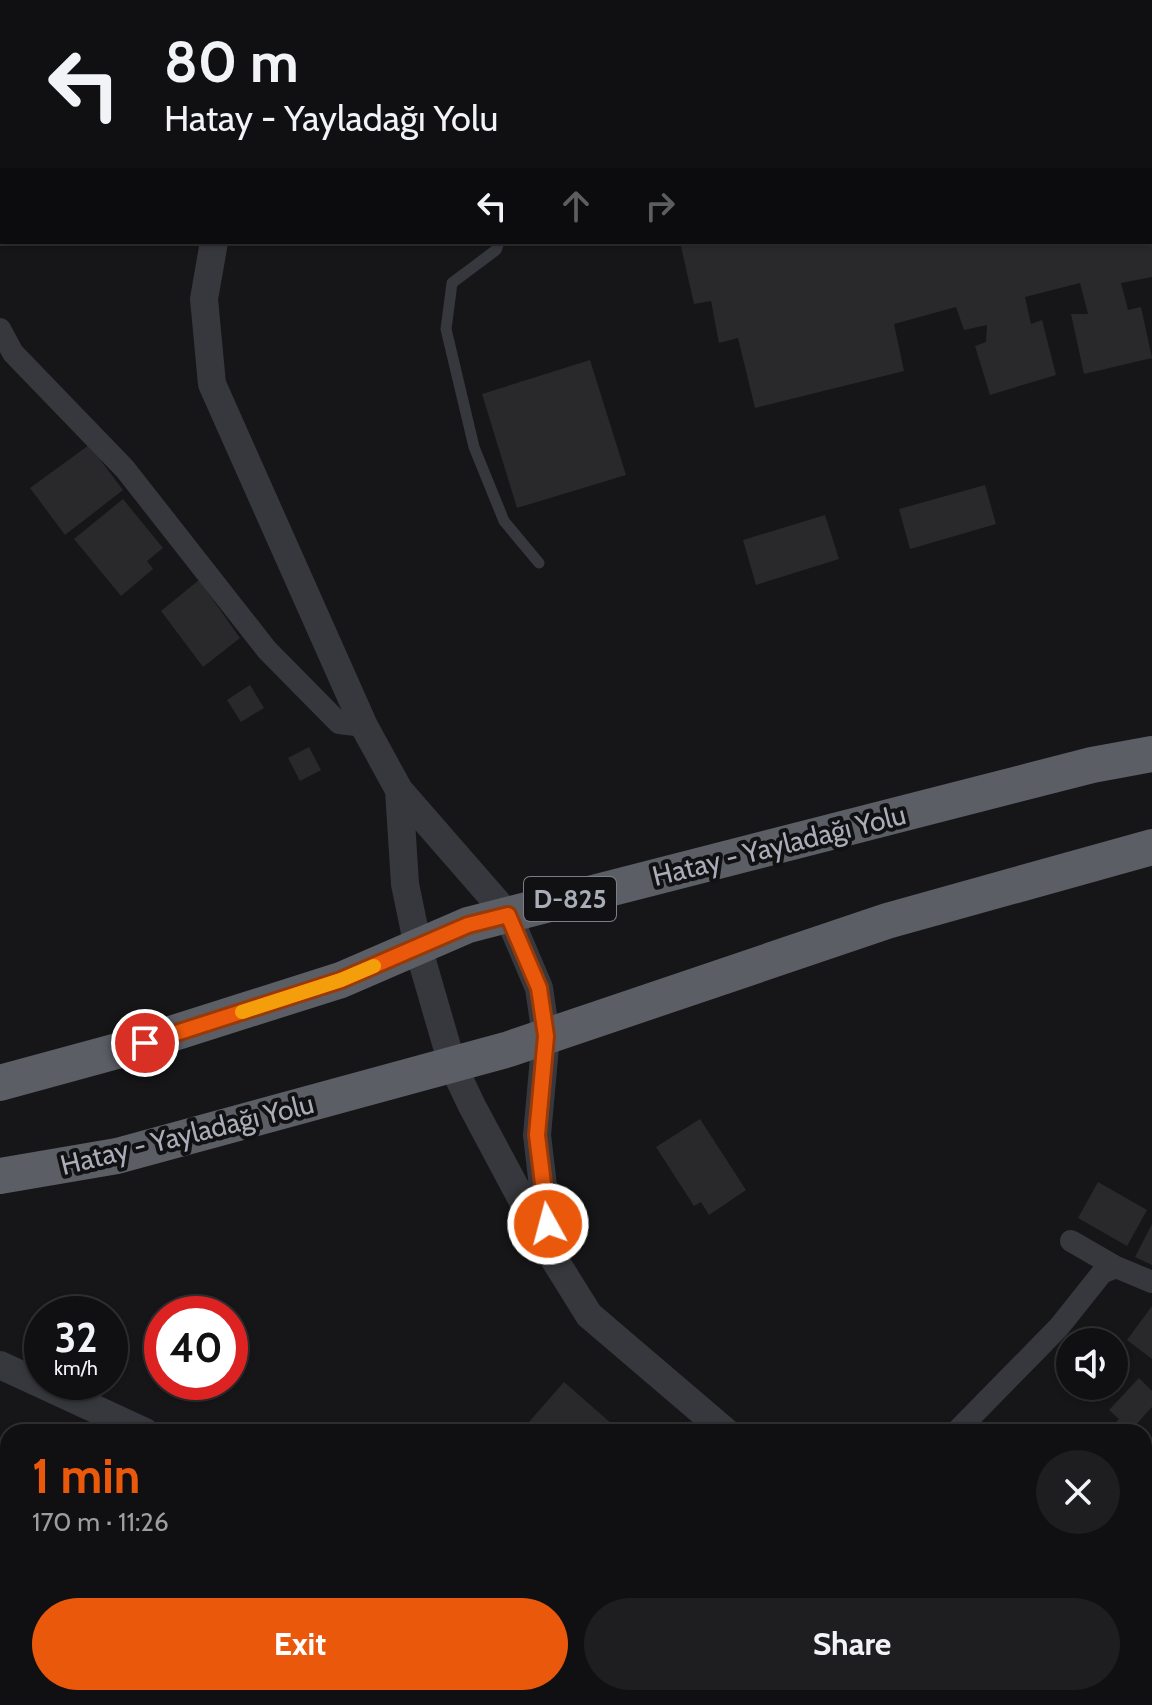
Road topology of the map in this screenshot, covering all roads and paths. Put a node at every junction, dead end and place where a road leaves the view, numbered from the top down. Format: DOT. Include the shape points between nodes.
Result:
graph roads {
  1 [pos="214,244"];
  2 [pos="498,244"];
  3 [pos="0,329"];
  4 [pos="539,563"];
  5 [pos="364,726"];
  6 [pos="1152,754"];
  7 [pos="399,790"];
  8 [pos="1152,847"];
  9 [pos="508,915"];
  10 [pos="418,947"];
  11 [pos="546,1036"];
  12 [pos="452,1064"];
  13 [pos="0,1083"];
  14 [pos="0,1176"];
  15 [pos="1071,1241"];
  16 [pos="551,1254"];
  17 [pos="1116,1267"];
  18 [pos="1152,1282"];
  19 [pos="0,1365"];
  20 [pos="128,1424"];
  21 [pos="716,1424"];
  22 [pos="964,1424"];
  1 -- 5 [label="street" via="204,299 212,384"];
  2 -- 4 [label="lane" via="452,283 446,329 474,447 504,521"];
  3 -- 5 [label="street" via="13,353 125,469 267,650 339,723"];
  5 -- 7 [label="street"];
  6 -- 9 [label="highway, Hatay - Yayladağı Yolu / D-825"];
  7 -- 9 [label="street"];
  7 -- 10 [label="street" via="405,884"];
  8 -- 11 [label="highway, Hatay - Yayladağı Yolu" via="887,921"];
  9 -- 10 [label="highway, Hatay - Yayladağı Yolu / D-825"];
  9 -- 11 [label="street" via="539,988"];
  10 -- 12 [label="street"];
  10 -- 13 [label="highway, Hatay - Yayladağı Yolu / D-825" via="341,980"];
  11 -- 12 [label="highway, Hatay - Yayladağı Yolu"];
  11 -- 16 [label="street" via="537,1135"];
  12 -- 14 [label="highway, Hatay - Yayladağı Yolu" via="117,1156"];
  12 -- 16 [label="street"];
  15 -- 17 [label="street"];
  16 -- 21 [label="street" via="589,1315"];
  17 -- 18 [label="street"];
  17 -- 22 [label="street" via="1102,1273 1059,1327"];
  19 -- 20 [label="street"];
}
